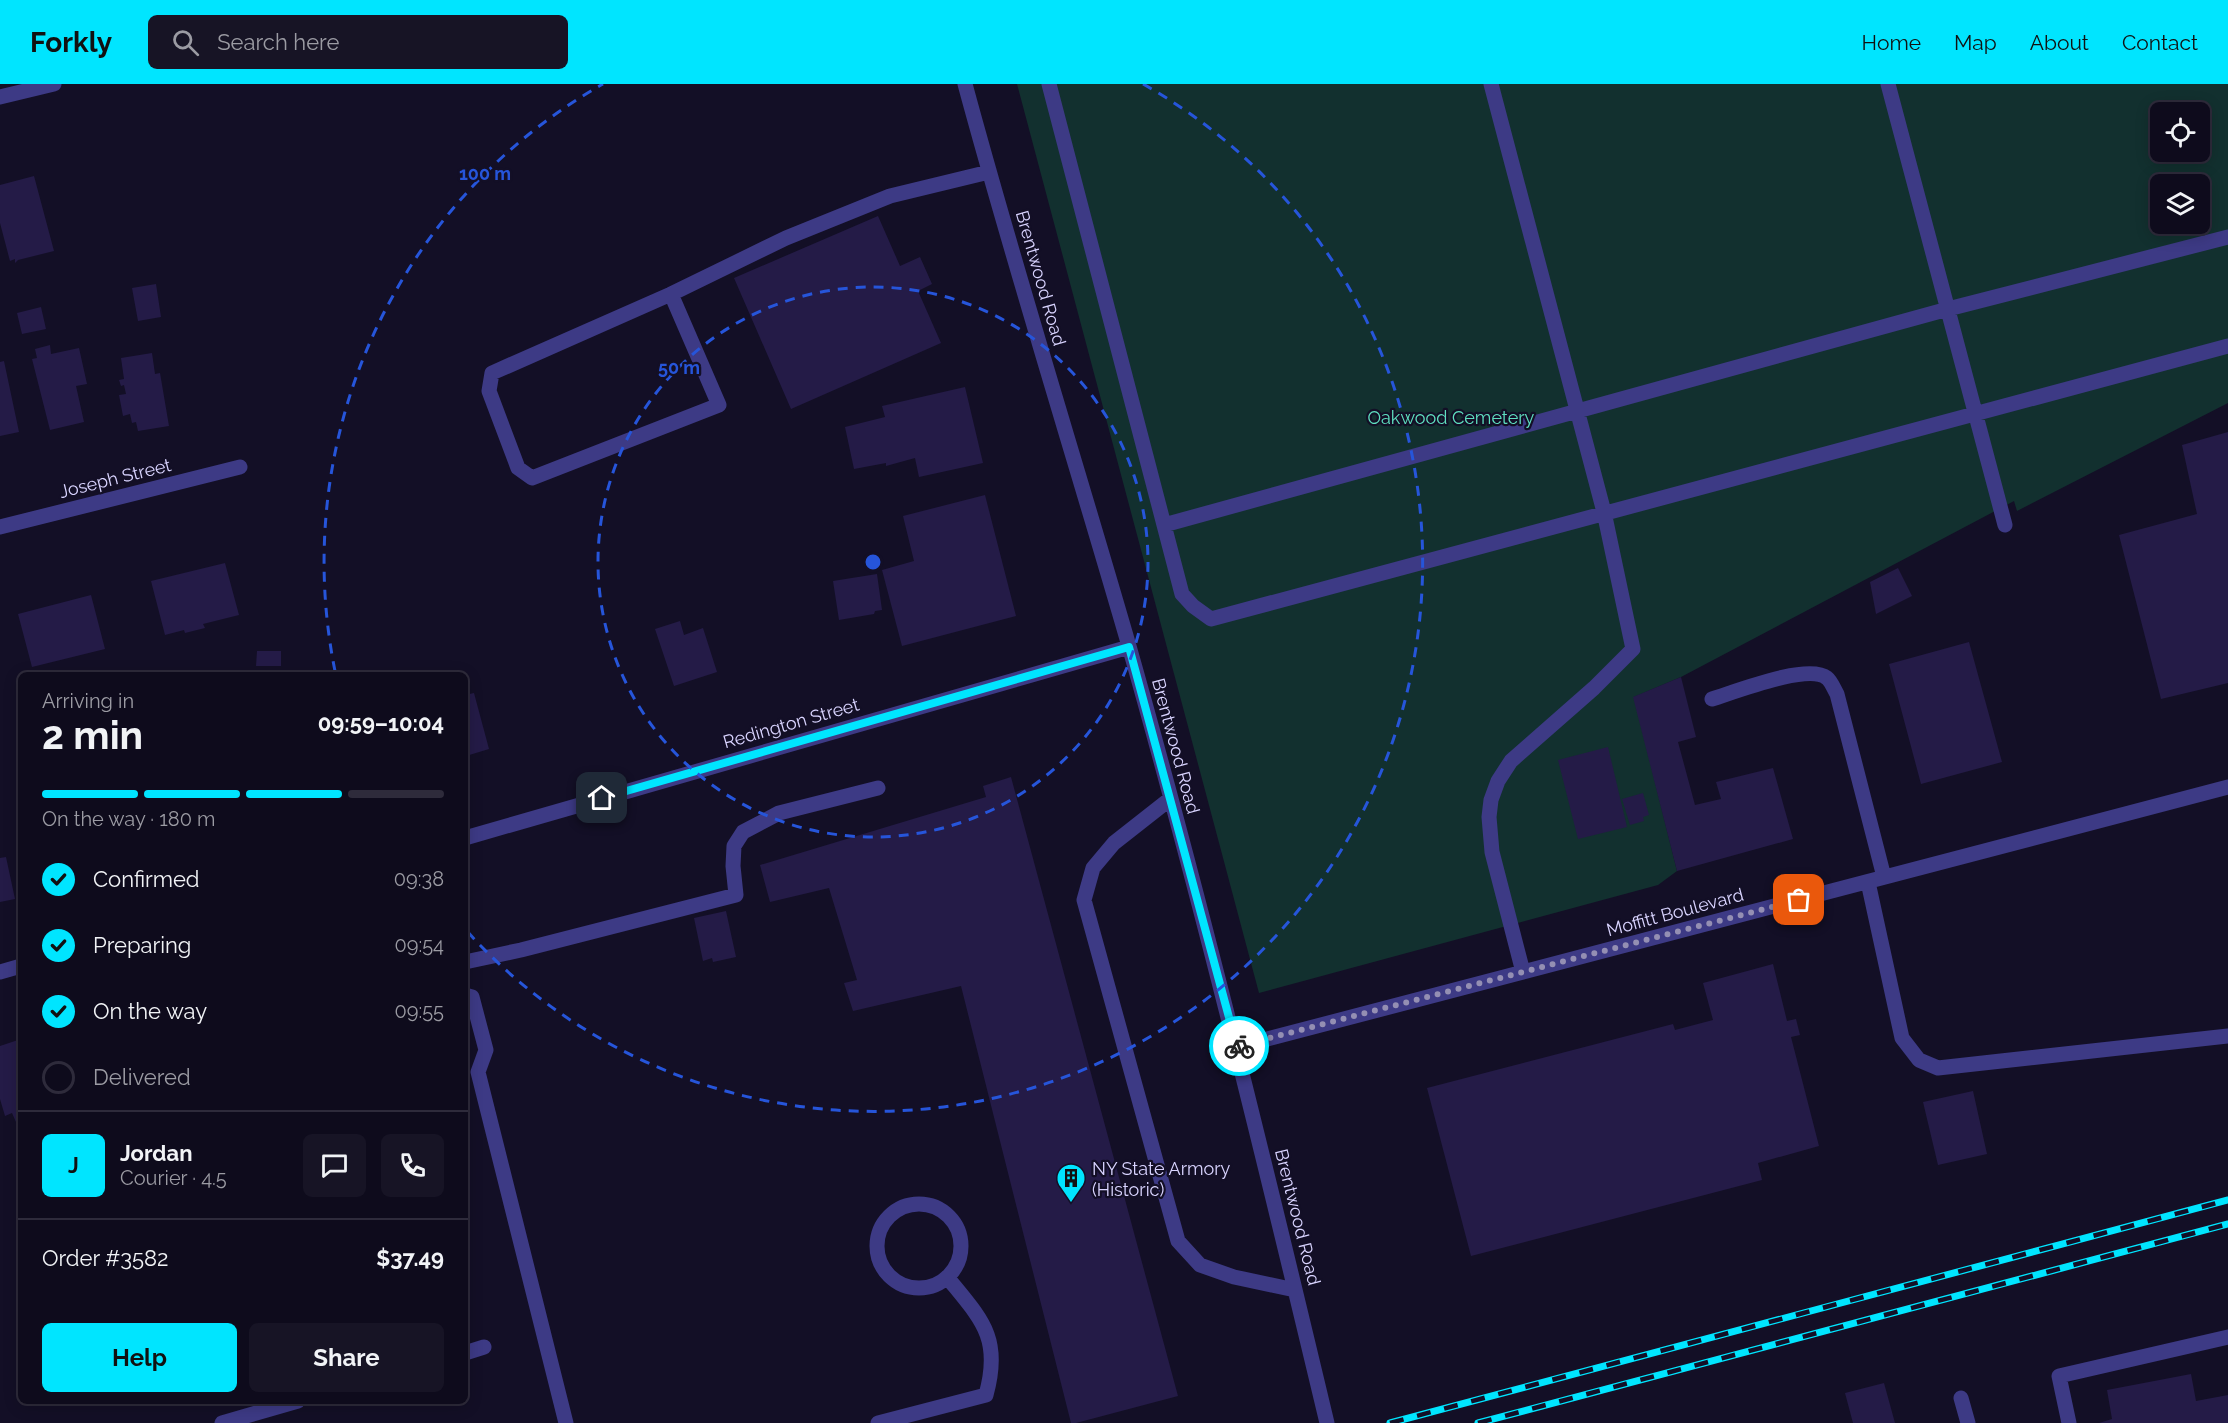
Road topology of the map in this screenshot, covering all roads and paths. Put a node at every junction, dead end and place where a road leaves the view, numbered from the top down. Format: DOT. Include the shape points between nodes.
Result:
graph roads {
  1 [pos="54,84"];
  2 [pos="965,84"];
  3 [pos="1049,84"];
  4 [pos="1491,84"];
  5 [pos="1888,84"];
  6 [pos="0,97"];
  7 [pos="989,172"];
  8 [pos="2228,237"];
  9 [pos="671,294"];
  10 [pos="1948,309"];
  11 [pos="2228,346"];
  12 [pos="1577,411"];
  13 [pos="1975,413"];
  14 [pos="240,467"];
  15 [pos="1604,512"];
  16 [pos="1164,525"];
  17 [pos="2005,525"];
  18 [pos="0,527"];
  19 [pos="1129,647"];
  20 [pos="1712,699"];
  21 [pos="2228,787"];
  22 [pos="878,788"];
  23 [pos="1170,799"];
  24 [pos="468,837"];
  25 [pos="1884,877"];
  26 [pos="1868,882"];
  27 [pos="468,961"];
  28 [pos="18,967"];
  29 [pos="0,972"];
  30 [pos="1523,972"];
  31 [pos="468,996"];
  32 [pos="2228,1036"];
  33 [pos="1237,1047"];
  34 [pos="468,1064"];
  35 [pos="478,1072"];
  36 [pos="947,1277"];
  37 [pos="1295,1290"];
  38 [pos="2228,1337"];
  39 [pos="484,1347"];
  40 [pos="468,1352"];
  41 [pos="1961,1398"];
  42 [pos="288,1404"];
  43 [pos="222,1423"];
  44 [pos="566,1423"];
  45 [pos="878,1423"];
  46 [pos="1327,1423"];
  47 [pos="1968,1423"];
  48 [pos="2069,1423"];
  1 -- 6 [label="street"];
  2 -- 7 [label="street, Brentwood Road"];
  3 -- 16 [label="street"];
  4 -- 12 [label="street"];
  5 -- 10 [label="street"];
  7 -- 9 [label="street" via="890,196 786,237"];
  7 -- 19 [label="street, Brentwood Road"];
  8 -- 10 [label="street"];
  9 -- 9 [label="street" via="492,373 489,391 518,468 532,478 718,405"];
  10 -- 12 [label="street"];
  10 -- 13 [label="street"];
  11 -- 13 [label="street"];
  12 -- 15 [label="street"];
  12 -- 16 [label="street"];
  13 -- 15 [label="street"];
  13 -- 17 [label="street"];
  14 -- 18 [label="street, Joseph Street"];
  15 -- 16 [label="street" via="1211,619 1182,594"];
  15 -- 30 [label="street" via="1633,649 1511,761 1491,800 1492,852"];
  19 -- 23 [label="street, Brentwood Road"];
  19 -- 24 [label="street, Redington Street"];
  20 -- 25 [label="street" via="1795,674 1812,672 1827,678 1837,694"];
  21 -- 25 [label="street, Moffitt Boulevard"];
  22 -- 27 [label="street" via="779,813 743,831 734,846 736,895"];
  23 -- 33 [label="street, Brentwood Road"];
  23 -- 37 [label="street" via="1114,843 1093,867 1084,900 1099,960 1178,1241 1200,1264 1234,1277"];
  25 -- 26 [label="street, Moffitt Boulevard"];
  26 -- 30 [label="street, Moffitt Boulevard"];
  26 -- 32 [label="street" via="1902,1038 1919,1060 1938,1068"];
  28 -- 29 [label="street"];
  30 -- 33 [label="street, Moffitt Boulevard"];
  31 -- 35 [label="street" via="472,997 486,1050"];
  33 -- 37 [label="street, Brentwood Road"];
  34 -- 35 [label="street"];
  35 -- 44 [label="street"];
  36 -- 36 [label="street" via="960,1253 960,1239 947,1216 936,1208 909,1205 886,1219 877,1244 884,1271 907,1286 921,1288"];
  36 -- 45 [label="street" via="990,1339 992,1357 986,1395"];
  37 -- 46 [label="street, Brentwood Road"];
  38 -- 48 [label="street" via="2059,1376"];
  39 -- 40 [label="street"];
  41 -- 47 [label="street"];
  42 -- 43 [label="street"];
}
